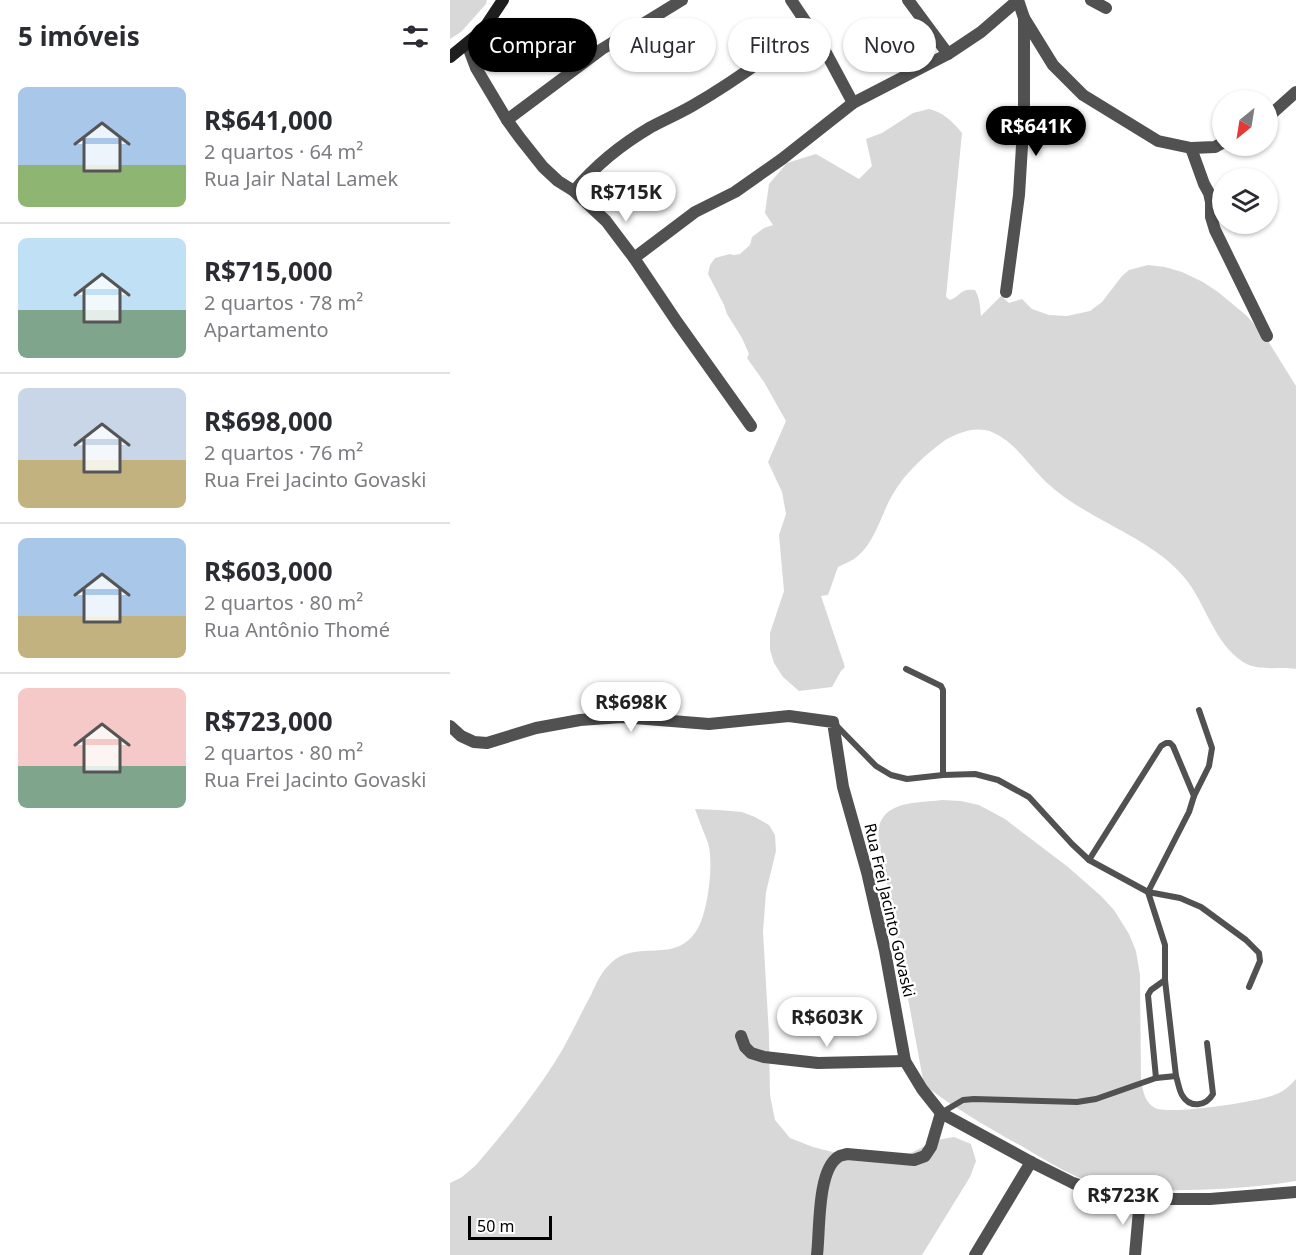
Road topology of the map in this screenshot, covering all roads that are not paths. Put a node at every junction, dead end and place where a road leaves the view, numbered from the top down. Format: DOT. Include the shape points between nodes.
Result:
graph roads {
  1 [pos="503,0"];
  2 [pos="682,0"];
  3 [pos="791,0"];
  4 [pos="908,0"];
  5 [pos="1018,0"];
  6 [pos="1090,0"];
  7 [pos="1106,8"];
  8 [pos="803,18"];
  9 [pos="1024,18"];
  10 [pos="467,44"];
  11 [pos="948,54"];
  12 [pos="450,57"];
  13 [pos="831,62"];
  14 [pos="747,72"];
  15 [pos="1296,92"];
  16 [pos="853,103"];
  17 [pos="1278,108"];
  18 [pos="507,120"];
  19 [pos="1212,147"];
  20 [pos="1191,148"];
  21 [pos="574,191"];
  22 [pos="634,258"];
  23 [pos="1006,292"];
  24 [pos="1267,336"];
  25 [pos="751,426"];
  26 [pos="906,669"];
  27 [pos="1199,710"];
  28 [pos="833,722"];
  29 [pos="450,726"];
  30 [pos="944,775"];
  31 [pos="1194,796"];
  32 [pos="1089,860"];
  33 [pos="1148,892"];
  34 [pos="1165,980"];
  35 [pos="1249,987"];
  36 [pos="741,1036"];
  37 [pos="1207,1043"];
  38 [pos="905,1061"];
  39 [pos="1176,1076"];
  40 [pos="1156,1078"];
  41 [pos="941,1113"];
  42 [pos="1030,1162"];
  43 [pos="1296,1192"];
  44 [pos="1140,1199"];
  45 [pos="817,1255"];
  46 [pos="975,1255"];
  47 [pos="1135,1255"];
  1 -- 10 [label="main road" via="483,30"];
  2 -- 18 [label="street" via="602,49"];
  3 -- 8 [label="street"];
  4 -- 11 [label="street"];
  5 -- 9 [label="street"];
  5 -- 11 [label="street"];
  6 -- 7 [label="street"];
  9 -- 20 [label="street" via="1053,65 1083,95 1158,141"];
  9 -- 23 [label="street" via="1023,124"];
  10 -- 12 [label="main road"];
  10 -- 18 [label="street" via="476,68"];
  11 -- 16 [label="street"];
  13 -- 16 [label="street"];
  14 -- 21 [label="street" via="620,148"];
  15 -- 17 [label="street"];
  16 -- 22 [label="street" via="782,159 735,192 695,212"];
  18 -- 21 [label="street" via="543,167"];
  19 -- 20 [label="street"];
  20 -- 24 [label="street" via="1209,193 1215,230"];
  21 -- 22 [label="street" via="606,221"];
  22 -- 25 [label="street"];
  26 -- 30 [label="lane" via="943,690"];
  27 -- 31 [label="lane" via="1212,748 1209,766"];
  28 -- 29 [label="street" via="789,716 709,724 622,717 536,728 487,742 474,742"];
  28 -- 30 [label="lane" via="876,766 891,775 907,779"];
  28 -- 38 [label="street, Rua Frei Jacinto Govaski" via="843,787 885,951"];
  30 -- 32 [label="lane" via="975,774 998,780 1029,797"];
  31 -- 32 [label="lane" via="1173,746 1166,743"];
  31 -- 33 [label="lane"];
  32 -- 33 [label="lane"];
  33 -- 34 [label="lane" via="1165,945"];
  33 -- 35 [label="lane" via="1201,907 1259,952 1260,961"];
  34 -- 39 [label="lane"];
  34 -- 40 [label="lane" via="1149,995"];
  36 -- 38 [label="street" via="751,1053 764,1057 818,1064"];
  37 -- 39 [label="lane" via="1213,1094 1210,1099 1204,1104 1188,1101 1182,1096"];
  38 -- 41 [label="street, Rua Frei Jacinto Govaski"];
  39 -- 40 [label="lane"];
  40 -- 41 [label="lane" via="1096,1099 974,1099 963,1100"];
  41 -- 42 [label="street, Rua Frei Jacinto Govaski"];
  41 -- 45 [label="street" via="931,1147 924,1156 914,1160 847,1154 838,1157 823,1183"];
  42 -- 44 [label="street, Rua Frei Jacinto Govaski" via="1104,1194"];
  42 -- 46 [label="street"];
  43 -- 44 [label="street, Rua Frei Jacinto Govaski" via="1210,1199"];
  44 -- 47 [label="street"];
}
